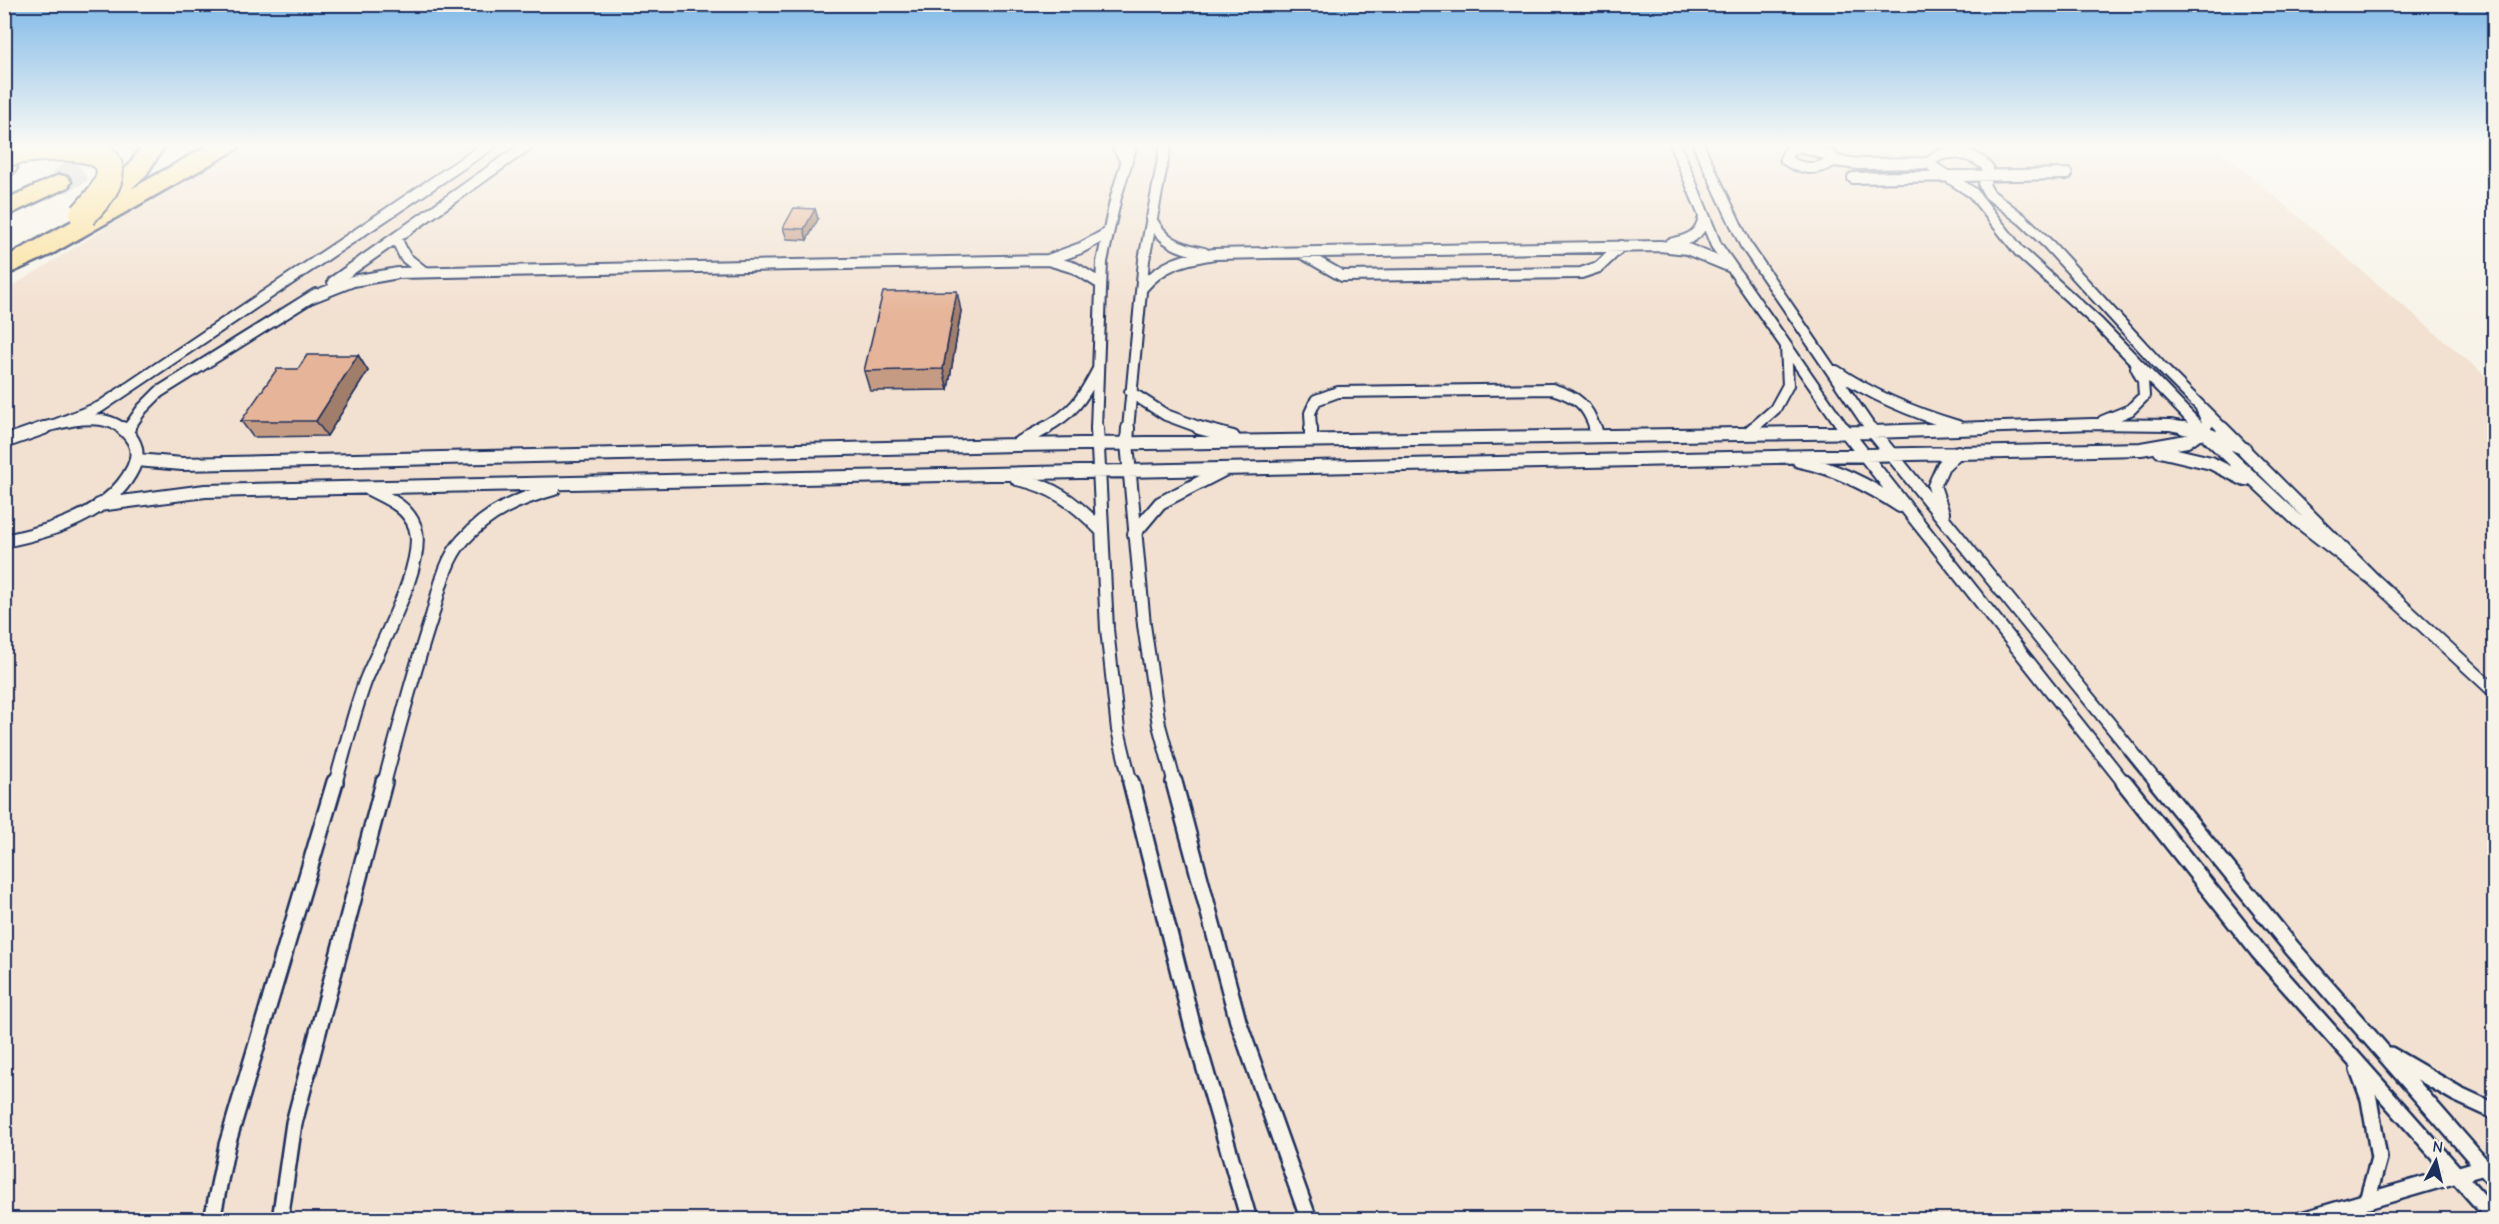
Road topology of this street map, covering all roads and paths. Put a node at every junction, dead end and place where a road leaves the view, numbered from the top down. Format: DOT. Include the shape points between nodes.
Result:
graph roads {
  1 [pos="21,201"];
  2 [pos="93,201"];
  3 [pos="101,201"];
  4 [pos="128,201"];
  5 [pos="406,201"];
  6 [pos="448,201"];
  7 [pos="1116,201"];
  8 [pos="1155,201"];
  9 [pos="1698,201"];
  10 [pos="1725,201"];
  11 [pos="1980,201"];
  12 [pos="1998,201"];
  13 [pos="4,210"];
  14 [pos="82,215"];
  15 [pos="1704,216"];
  16 [pos="1151,219"];
  17 [pos="1108,233"];
  18 [pos="396,238"];
  19 [pos="1621,246"];
  20 [pos="1660,246"];
  21 [pos="1299,253"];
  22 [pos="1214,255"];
  23 [pos="4,260"];
  24 [pos="1048,260"];
  25 [pos="1732,267"];
  26 [pos="4,268"];
  27 [pos="424,272"];
  28 [pos="1101,284"];
  29 [pos="1141,289"];
  30 [pos="310,298"];
  31 [pos="1786,346"];
  32 [pos="2133,360"];
  33 [pos="1827,365"];
  34 [pos="1099,367"];
  35 [pos="1130,392"];
  36 [pos="2200,406"];
  37 [pos="57,424"];
  38 [pos="2092,424"];
  39 [pos="1968,429"];
  40 [pos="127,431"];
  41 [pos="1845,431"];
  42 [pos="1873,432"];
  43 [pos="2203,432"];
  44 [pos="1748,433"];
  45 [pos="1598,435"];
  46 [pos="1311,440"];
  47 [pos="1248,441"];
  48 [pos="4,442"];
  49 [pos="1127,443"];
  50 [pos="1096,444"];
  51 [pos="1016,445"];
  52 [pos="2141,449"];
  53 [pos="2245,449"];
  54 [pos="1958,452"];
  55 [pos="1890,453"];
  56 [pos="1863,454"];
  57 [pos="1771,456"];
  58 [pos="136,460"];
  59 [pos="1228,468"];
  60 [pos="1097,471"];
  61 [pos="1128,471"];
  62 [pos="983,474"];
  63 [pos="571,484"];
  64 [pos="366,488"];
  65 [pos="2262,490"];
  66 [pos="99,505"];
  67 [pos="1908,511"];
  68 [pos="1945,520"];
  69 [pos="1100,529"];
  70 [pos="1134,534"];
  71 [pos="4,541"];
  72 [pos="2373,579"];
  73 [pos="2494,691"];
  74 [pos="2380,1049"];
  75 [pos="2354,1060"];
  76 [pos="2494,1111"];
  77 [pos="2491,1170"];
  78 [pos="2456,1175"];
  79 [pos="2367,1201"];
  80 [pos="2494,1217"];
  81 [pos="212,1220"];
  82 [pos="280,1220"];
  83 [pos="1249,1220"];
  84 [pos="1309,1220"];
  85 [pos="2302,1220"];
  1 -- 13 [label="highway"];
  2 -- 14 [label="highway, bridge"];
  3 -- 14 [label="highway, bridge"];
  4 -- 26 [label="highway"];
  5 -- 37 [label="lane" via="100,407"];
  6 -- 18 [label="lane"];
  7 -- 17 [label="lane"];
  8 -- 16 [label="lane"];
  9 -- 15 [label="lane"];
  10 -- 33 [label="lane" via="1745,244"];
  11 -- 32 [label="lane" via="2008,239"];
  12 -- 36 [label="lane" via="2049,245"];
  14 -- 23 [label="highway"];
  15 -- 20 [label="lane" via="1697,235"];
  15 -- 25 [label="lane"];
  16 -- 22 [label="lane" via="1166,242"];
  16 -- 29 [label="lane"];
  17 -- 24 [label="lane"];
  17 -- 28 [label="lane"];
  18 -- 27 [label="lane" via="405,257"];
  18 -- 30 [label="lane"];
  19 -- 20 [label="lane"];
  19 -- 21 [label="lane"];
  19 -- 21 [label="lane" via="1596,270 1569,273 1342,276"];
  20 -- 25 [label="lane" via="1687,249"];
  21 -- 22 [label="lane"];
  22 -- 29 [label="lane" via="1166,265"];
  24 -- 27 [label="lane"];
  24 -- 28 [label="lane" via="1075,268"];
  25 -- 31 [label="lane"];
  27 -- 30 [label="lane" via="375,274 330,287"];
  28 -- 34 [label="lane"];
  29 -- 35 [label="lane"];
  30 -- 40 [label="lane" via="159,392"];
  31 -- 41 [label="lane"];
  31 -- 44 [label="lane" via="1788,385 1775,409"];
  32 -- 38 [label="lane" via="2143,381 2144,396 2130,410"];
  32 -- 43 [label="lane"];
  33 -- 39 [label="lane" via="1859,388 1899,408"];
  33 -- 42 [label="lane"];
  34 -- 50 [label="lane"];
  34 -- 51 [label="lane" via="1081,401 1055,423"];
  35 -- 47 [label="lane" via="1151,409 1187,426"];
  35 -- 49 [label="lane"];
  36 -- 43 [label="lane" via="2208,424"];
  36 -- 53 [label="lane"];
  37 -- 40 [label="lane" via="110,423"];
  37 -- 48 [label="lane"];
  38 -- 39 [label="lane"];
  38 -- 43 [label="lane" via="2170,425"];
  39 -- 42 [label="lane"];
  40 -- 58 [label="lane" via="136,444"];
  41 -- 42 [label="lane"];
  41 -- 44 [label="lane"];
  41 -- 56 [label="lane"];
  42 -- 55 [label="lane"];
  43 -- 52 [label="lane" via="2179,445"];
  43 -- 53 [label="lane"];
  43 -- 65 [label="lane"];
  44 -- 45 [label="lane"];
  45 -- 46 [label="lane"];
  45 -- 46 [label="lane" via="1589,409 1574,394 1552,389 1338,392 1316,400 1310,413"];
  46 -- 47 [label="lane"];
  47 -- 49 [label="lane"];
  49 -- 50 [label="lane"];
  49 -- 61 [label="lane"];
  50 -- 51 [label="lane"];
  50 -- 60 [label="lane"];
  51 -- 58 [label="lane" via="182,464"];
  52 -- 54 [label="lane"];
  52 -- 65 [label="lane" via="2211,463"];
  53 -- 72 [label="lane"];
  54 -- 55 [label="lane"];
  54 -- 68 [label="lane" via="1943,466 1934,486"];
  55 -- 56 [label="lane"];
  55 -- 68 [label="lane"];
  56 -- 57 [label="lane"];
  56 -- 67 [label="lane"];
  57 -- 59 [label="lane"];
  57 -- 67 [label="lane" via="1819,465 1865,483"];
  58 -- 66 [label="lane" via="117,490"];
  59 -- 61 [label="lane"];
  59 -- 70 [label="lane" via="1160,503"];
  60 -- 61 [label="lane"];
  60 -- 62 [label="lane"];
  60 -- 69 [label="lane"];
  61 -- 70 [label="lane"];
  62 -- 63 [label="lane"];
  62 -- 69 [label="lane" via="1034,482 1072,499"];
  63 -- 64 [label="lane"];
  63 -- 82 [label="lane" via="494,512 462,541 446,570 412,678 294,1123"];
  64 -- 66 [label="lane" via="205,491"];
  64 -- 81 [label="lane" via="401,506 415,527 413,569 365,683 227,1145"];
  65 -- 72 [label="lane" via="2329,549"];
  66 -- 71 [label="lane" via="53,529"];
  67 -- 75 [label="lane" via="2259,952"];
  68 -- 74 [label="lane" via="2292,948"];
  69 -- 83 [label="lane" via="1118,730 1193,1028"];
  70 -- 84 [label="lane" via="1159,724 1238,1021"];
  72 -- 73 [label="lane"];
  74 -- 76 [label="lane"];
  74 -- 77 [label="lane"];
  75 -- 78 [label="lane"];
  75 -- 79 [label="lane" via="2369,1099 2379,1158"];
  77 -- 78 [label="lane"];
  78 -- 79 [label="lane"];
  78 -- 80 [label="lane"];
  79 -- 85 [label="lane"];
}
